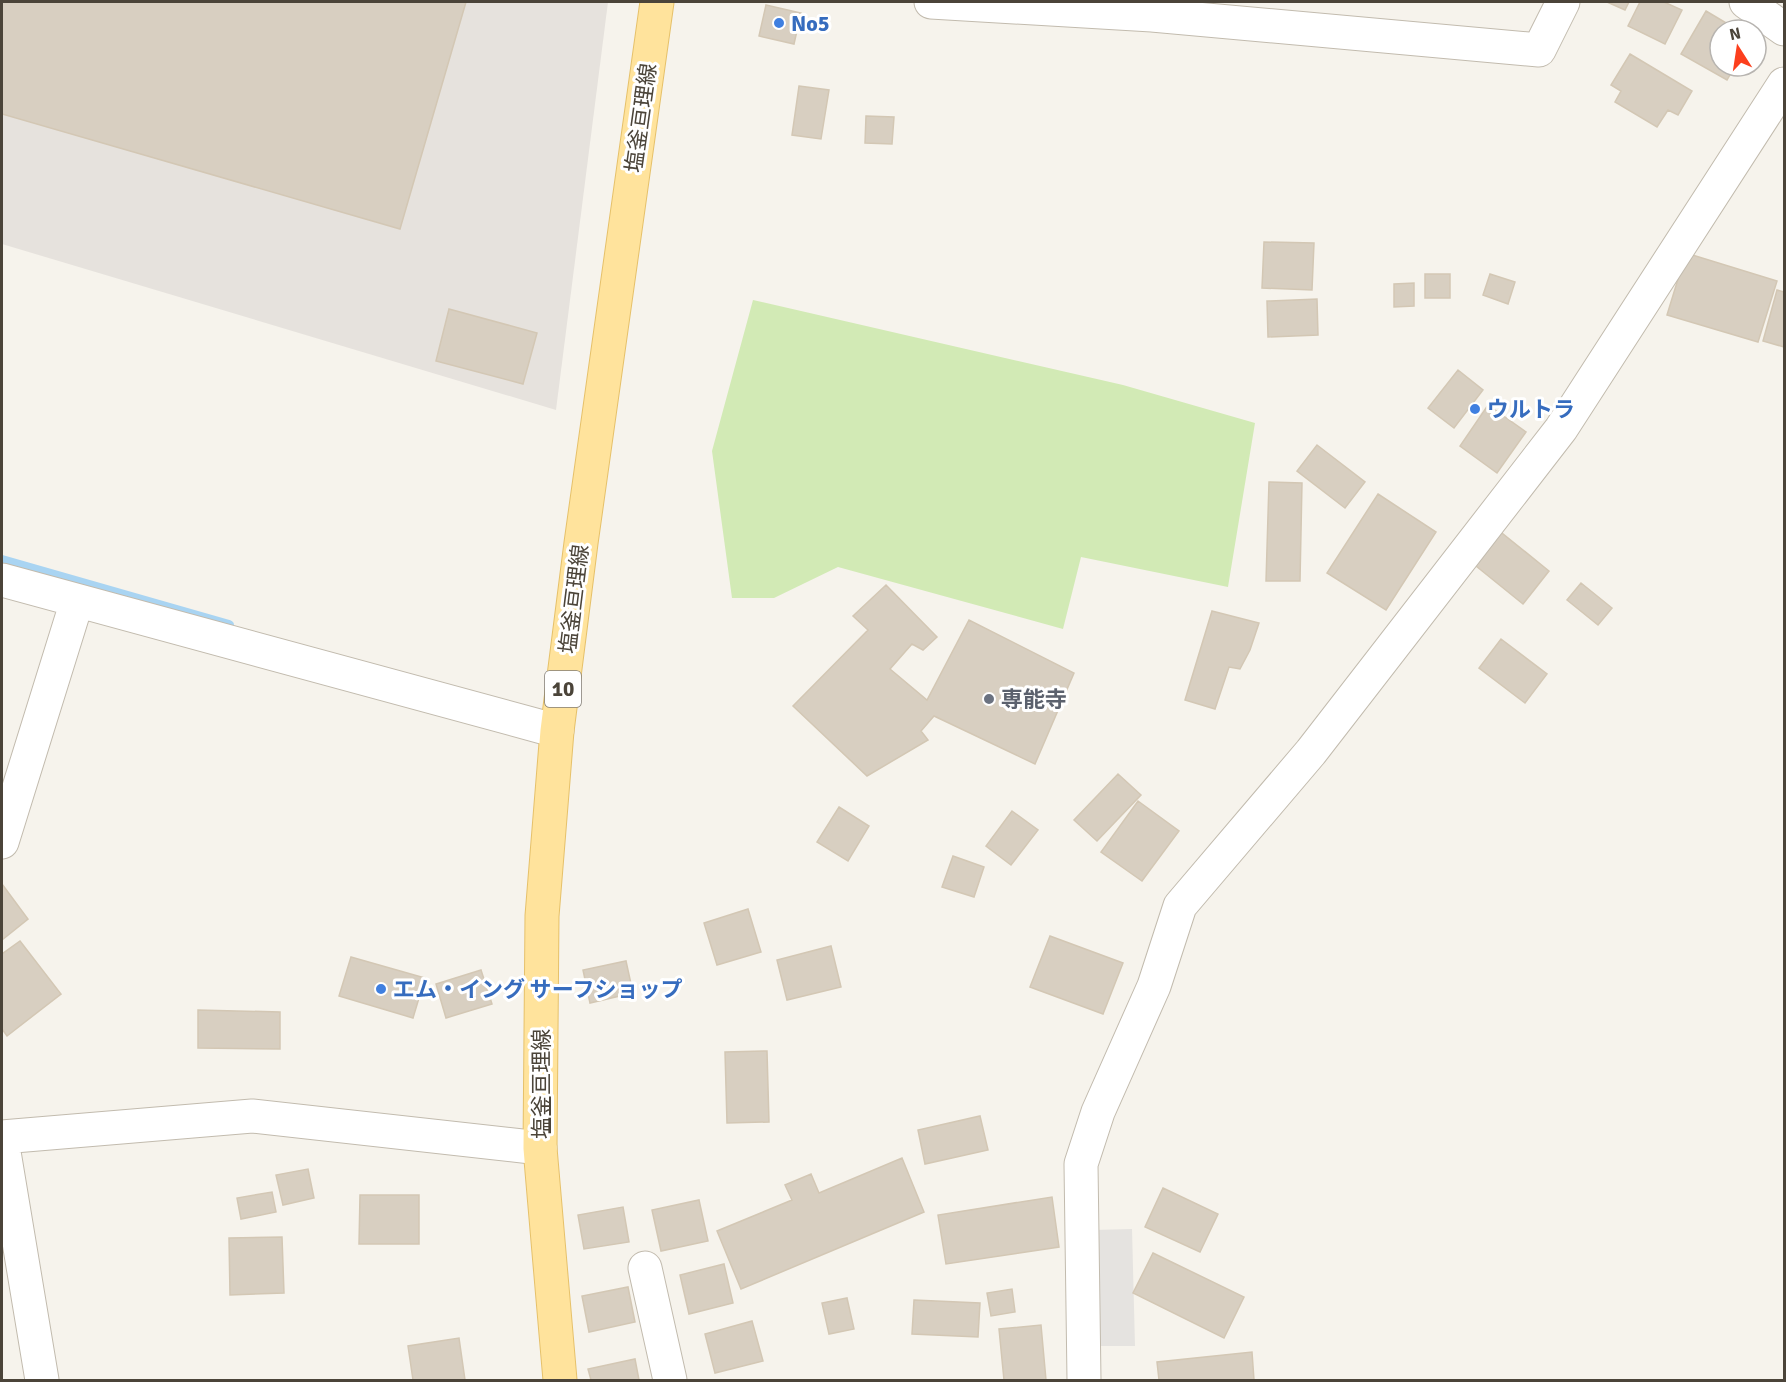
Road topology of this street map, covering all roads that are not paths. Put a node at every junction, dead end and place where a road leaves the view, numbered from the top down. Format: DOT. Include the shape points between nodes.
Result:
graph roads {
  1 [pos="657,2"];
  2 [pos="932,2"];
  3 [pos="1563,2"];
  4 [pos="1746,2"];
  5 [pos="1785,28"];
  6 [pos="1785,84"];
  7 [pos="2,580"];
  8 [pos="77,601"];
  9 [pos="557,731"];
  10 [pos="2,842"];
  11 [pos="2,1138"];
  12 [pos="540,1148"];
  13 [pos="645,1268"];
  14 [pos="42,1380"];
  15 [pos="560,1380"];
  16 [pos="670,1380"];
  17 [pos="1084,1380"];
  1 -- 9 [label="main road, 塩釜亘理線 / 10"];
  2 -- 3 [label="street" via="1152,15 1539,50"];
  4 -- 5 [label="street"];
  6 -- 17 [label="street" via="1561,429 1311,752 1180,906 1154,986 1098,1112 1081,1164"];
  7 -- 8 [label="street"];
  8 -- 9 [label="street"];
  8 -- 10 [label="street"];
  9 -- 12 [label="main road, 塩釜亘理線 / 10" via="542,916"];
  11 -- 12 [label="street" via="252,1116"];
  11 -- 14 [label="street"];
  12 -- 15 [label="main road, 塩釜亘理線 / 10"];
  13 -- 16 [label="street"];
}
